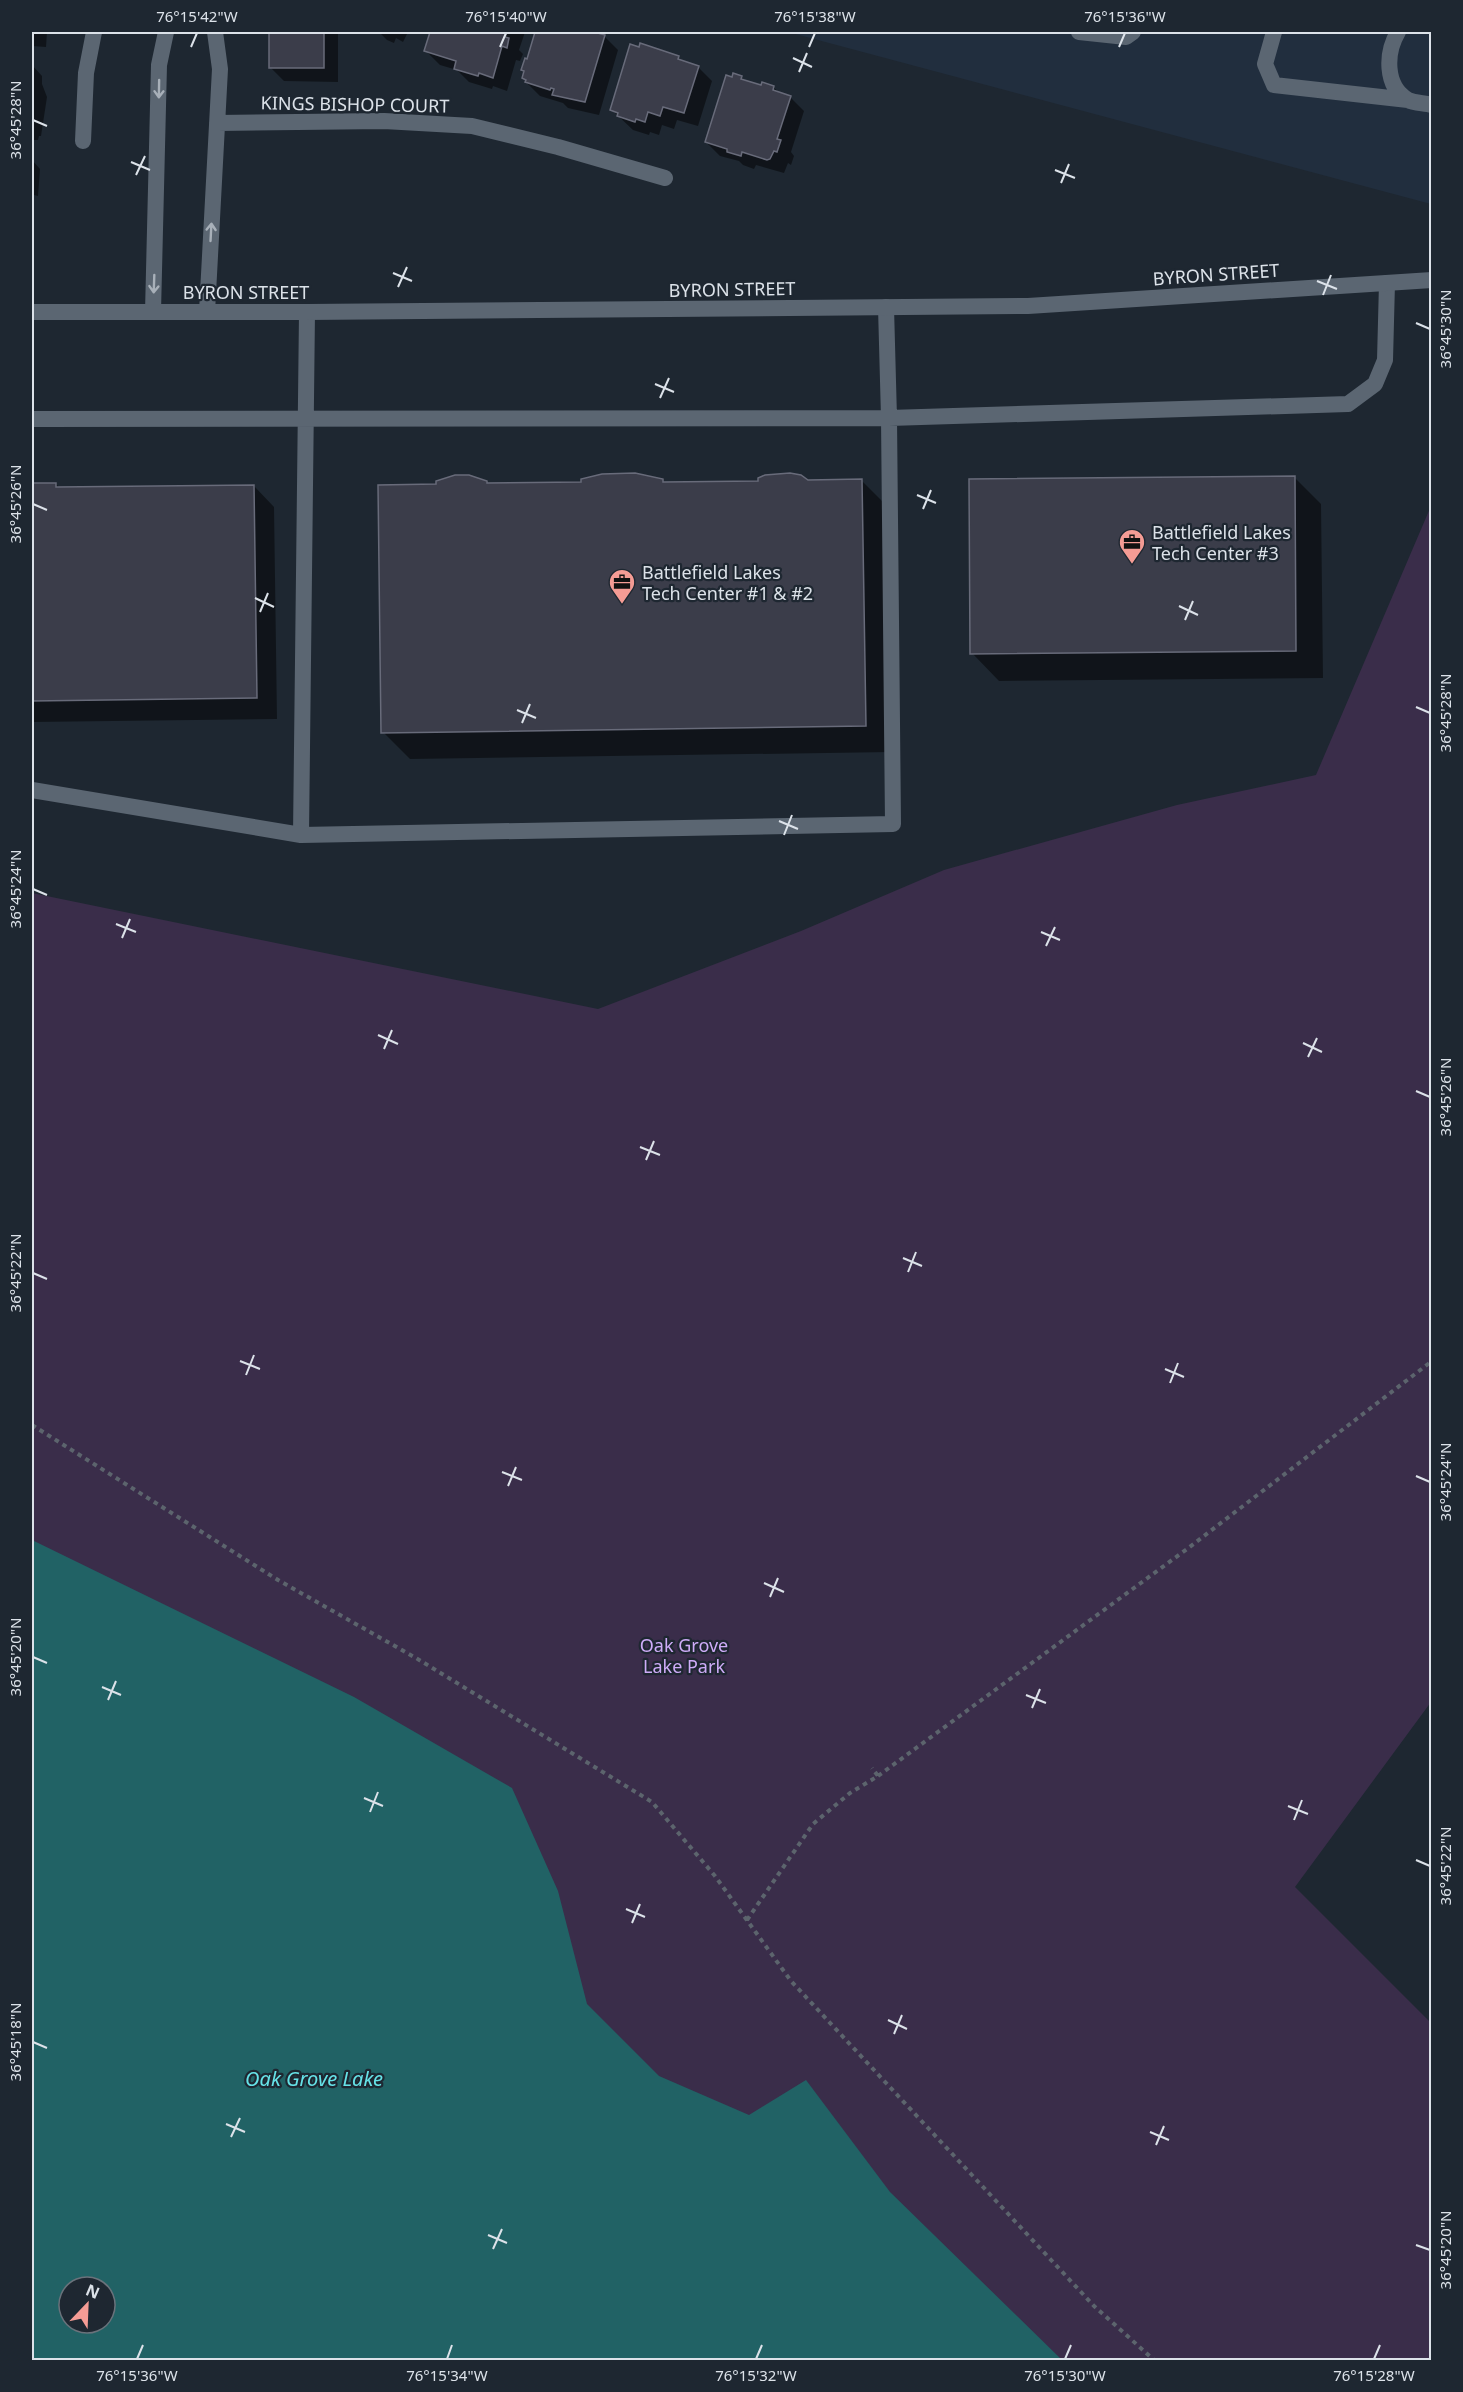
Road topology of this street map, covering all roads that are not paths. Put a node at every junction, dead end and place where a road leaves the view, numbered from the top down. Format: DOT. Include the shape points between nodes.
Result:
graph roads {
  1 [pos="94,32"];
  2 [pos="165,32"];
  3 [pos="215,32"];
  4 [pos="1079,32"];
  5 [pos="1133,32"];
  6 [pos="1274,32"];
  7 [pos="1398,32"];
  8 [pos="1408,100"];
  9 [pos="1431,105"];
  10 [pos="217,123"];
  11 [pos="83,141"];
  12 [pos="665,178"];
  13 [pos="1431,280"];
  14 [pos="1387,283"];
  15 [pos="886,307"];
  16 [pos="32,312"];
  17 [pos="153,312"];
  18 [pos="207,312"];
  19 [pos="307,312"];
  20 [pos="306,418"];
  21 [pos="889,418"];
  22 [pos="32,419"];
  23 [pos="32,790"];
  24 [pos="301,835"];
  1 -- 11 [label="street" via="86,73"];
  2 -- 17 [label="street, one-way" via="159,65"];
  3 -- 10 [label="street" via="220,69"];
  4 -- 5 [label="street" via="1126,37"];
  6 -- 8 [label="street" via="1265,64 1274,85"];
  7 -- 8 [label="street" via="1389,67 1392,82"];
  8 -- 9 [label="street"];
  10 -- 12 [label="street, KINGS BISHOP COURT" via="384,121 472,126"];
  18 -- 10 [label="street, one-way"];
  13 -- 14 [label="street, BYRON STREET"];
  14 -- 15 [label="street, BYRON STREET" via="1028,306"];
  14 -- 21 [label="street" via="1385,360 1375,384 1348,404"];
  15 -- 19 [label="street, BYRON STREET"];
  15 -- 21 [label="street"];
  16 -- 17 [label="street, BYRON STREET"];
  17 -- 18 [label="street, BYRON STREET"];
  18 -- 19 [label="street, BYRON STREET"];
  19 -- 20 [label="street"];
  20 -- 21 [label="street"];
  20 -- 22 [label="street"];
  20 -- 24 [label="street"];
  21 -- 24 [label="street" via="893,824"];
  23 -- 24 [label="street"];
}
